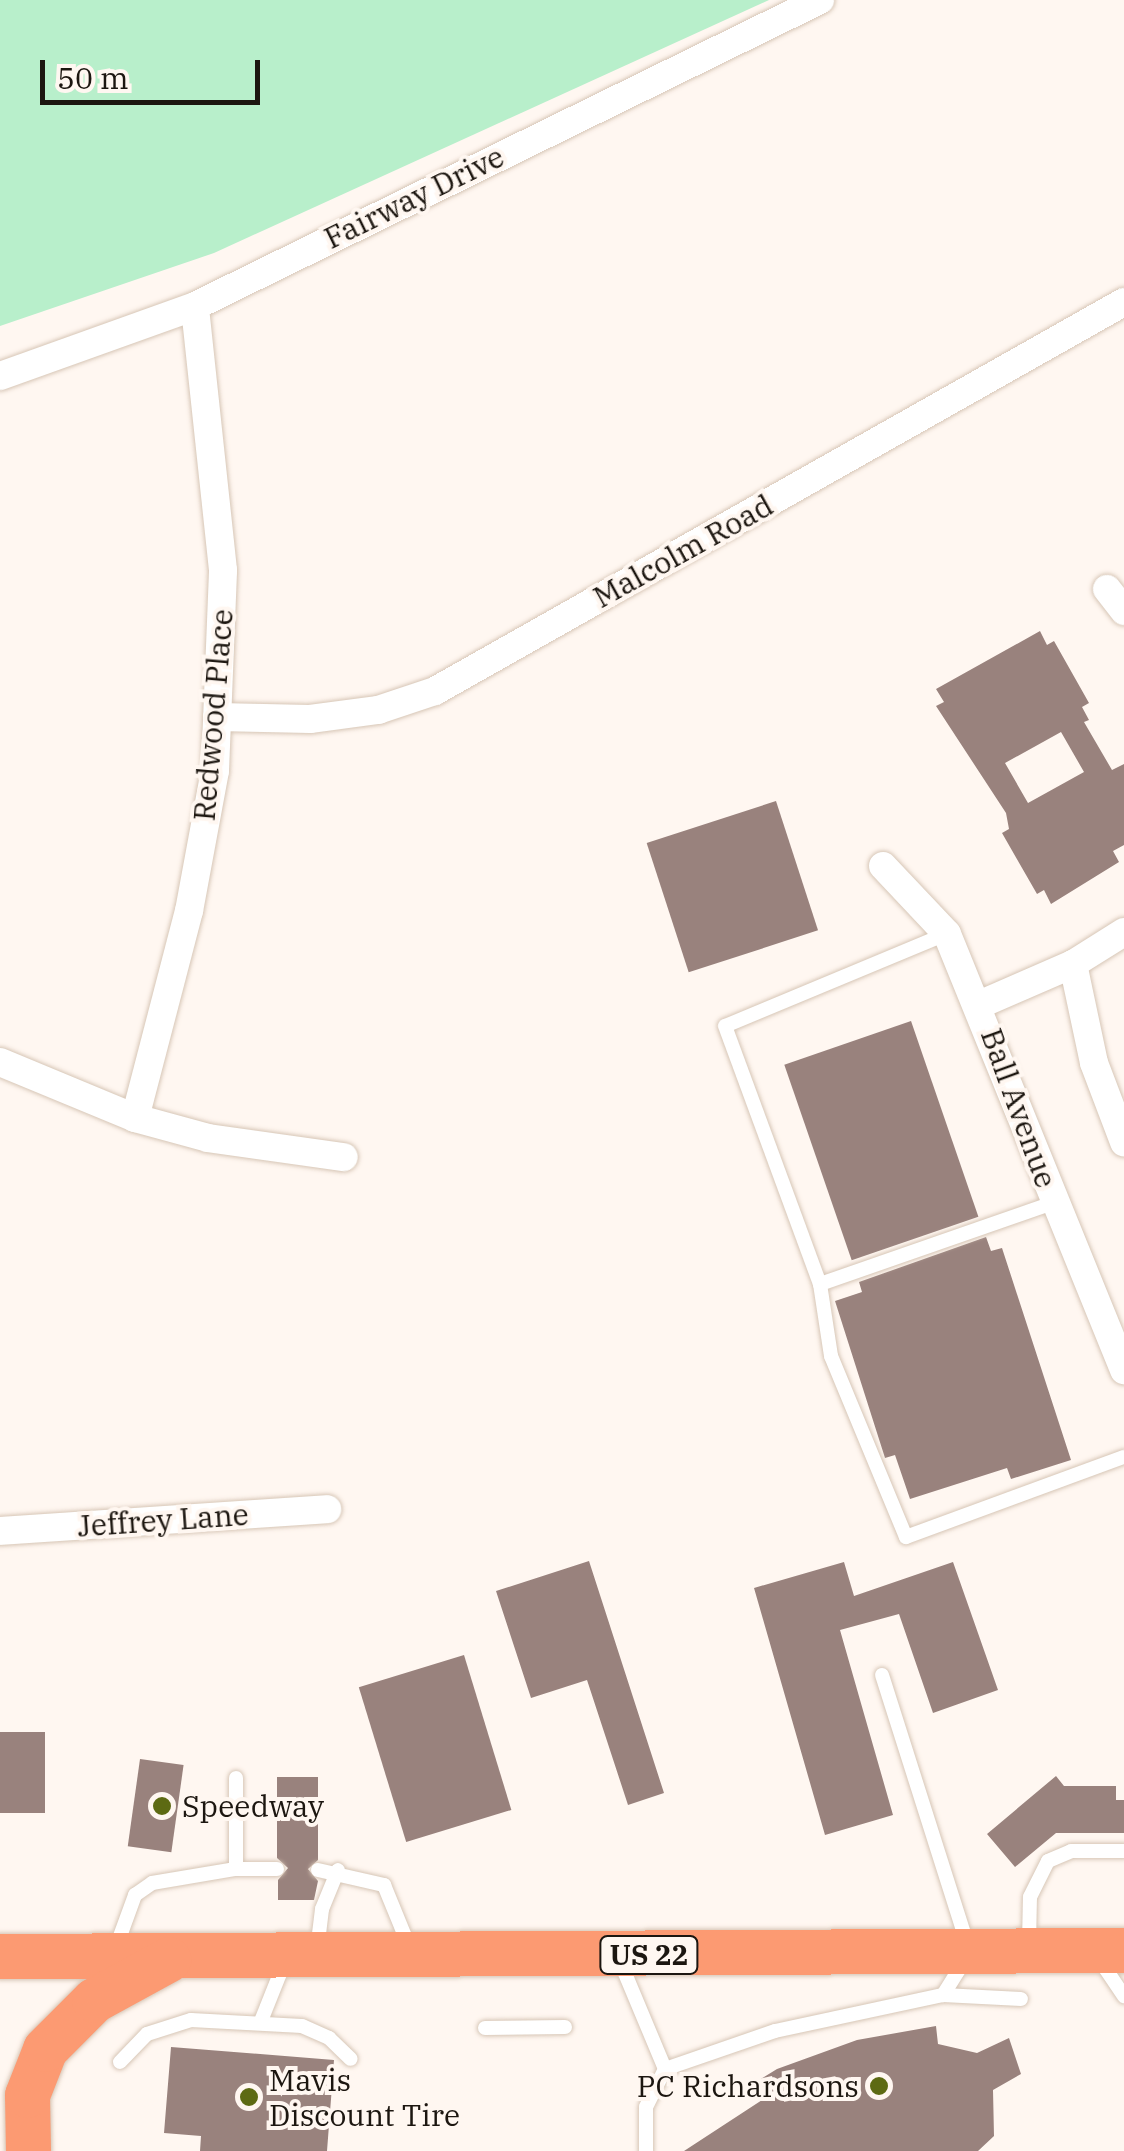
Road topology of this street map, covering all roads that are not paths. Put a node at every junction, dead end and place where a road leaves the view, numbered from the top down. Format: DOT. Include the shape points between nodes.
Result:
graph roads {
  1 [pos="820,0"];
  2 [pos="1124,302"];
  3 [pos="195,306"];
  4 [pos="0,376"];
  5 [pos="217,717"];
  6 [pos="882,866"];
  7 [pos="1124,932"];
  8 [pos="947,934"];
  9 [pos="1073,964"];
  10 [pos="981,1004"];
  11 [pos="0,1062"];
  12 [pos="135,1118"];
  13 [pos="1124,1142"];
  14 [pos="344,1158"];
  15 [pos="1054,1202"];
  16 [pos="820,1284"];
  17 [pos="1124,1370"];
  18 [pos="1124,1458"];
  19 [pos="326,1509"];
  20 [pos="0,1531"];
  21 [pos="882,1675"];
  22 [pos="236,1778"];
  23 [pos="1124,1851"];
  24 [pos="236,1869"];
  25 [pos="278,1870"];
  26 [pos="318,1870"];
  27 [pos="338,1870"];
  28 [pos="1109,1950"];
  29 [pos="1029,1951"];
  30 [pos="970,1952"];
  31 [pos="0,1956"];
  32 [pos="113,1956"];
  33 [pos="175,1956"];
  34 [pos="302,1956"];
  35 [pos="413,1956"];
  36 [pos="618,1956"];
  37 [pos="943,1995"];
  38 [pos="1124,1996"];
  39 [pos="1021,1999"];
  40 [pos="261,2021"];
  41 [pos="566,2027"];
  42 [pos="485,2028"];
  43 [pos="351,2059"];
  44 [pos="120,2062"];
  45 [pos="665,2069"];
  46 [pos="28,2151"];
  47 [pos="646,2151"];
  1 -- 3 [label="street, Fairway Drive"];
  2 -- 5 [label="street, Malcolm Road" via="435,690 378,710 310,719"];
  3 -- 4 [label="street, Fairway Drive"];
  3 -- 5 [label="street, Redwood Place" via="224,570"];
  5 -- 12 [label="street, Redwood Place" via="190,911"];
  6 -- 8 [label="street, Ball Avenue"];
  7 -- 9 [label="street"];
  8 -- 10 [label="street, Ball Avenue"];
  8 -- 16 [label="lane" via="725,1026"];
  9 -- 10 [label="street"];
  9 -- 13 [label="street" via="1094,1063"];
  10 -- 15 [label="street, Ball Avenue"];
  11 -- 12 [label="street"];
  12 -- 14 [label="street" via="208,1138"];
  15 -- 16 [label="lane"];
  15 -- 17 [label="street, Ball Avenue"];
  16 -- 18 [label="lane" via="831,1356 906,1538"];
  19 -- 20 [label="street, Jeffrey Lane"];
  21 -- 30 [label="lane"];
  22 -- 24 [label="lane"];
  23 -- 29 [label="lane" via="1071,1852 1048,1861 1030,1896"];
  24 -- 25 [label="lane"];
  24 -- 32 [label="lane" via="152,1883 135,1895"];
  26 -- 27 [label="lane"];
  27 -- 34 [label="lane"];
  27 -- 35 [label="lane" via="384,1885"];
  28 -- 29 [label="highway, US 22"];
  28 -- 38 [label="lane"];
  29 -- 30 [label="highway, US 22"];
  30 -- 36 [label="highway, US 22"];
  30 -- 37 [label="lane"];
  31 -- 32 [label="highway, US 22"];
  32 -- 33 [label="highway, US 22"];
  33 -- 34 [label="highway, US 22"];
  33 -- 46 [label="highway" via="94,2000 56,2034 29,2081"];
  34 -- 35 [label="highway, US 22"];
  34 -- 40 [label="lane"];
  35 -- 36 [label="highway, US 22"];
  36 -- 45 [label="lane"];
  37 -- 39 [label="lane"];
  37 -- 45 [label="lane" via="775,2032"];
  40 -- 43 [label="lane" via="316,2031"];
  40 -- 44 [label="lane" via="175,2021 147,2034"];
  41 -- 42 [label="lane"];
  45 -- 47 [label="lane" via="646,2107"];
}
